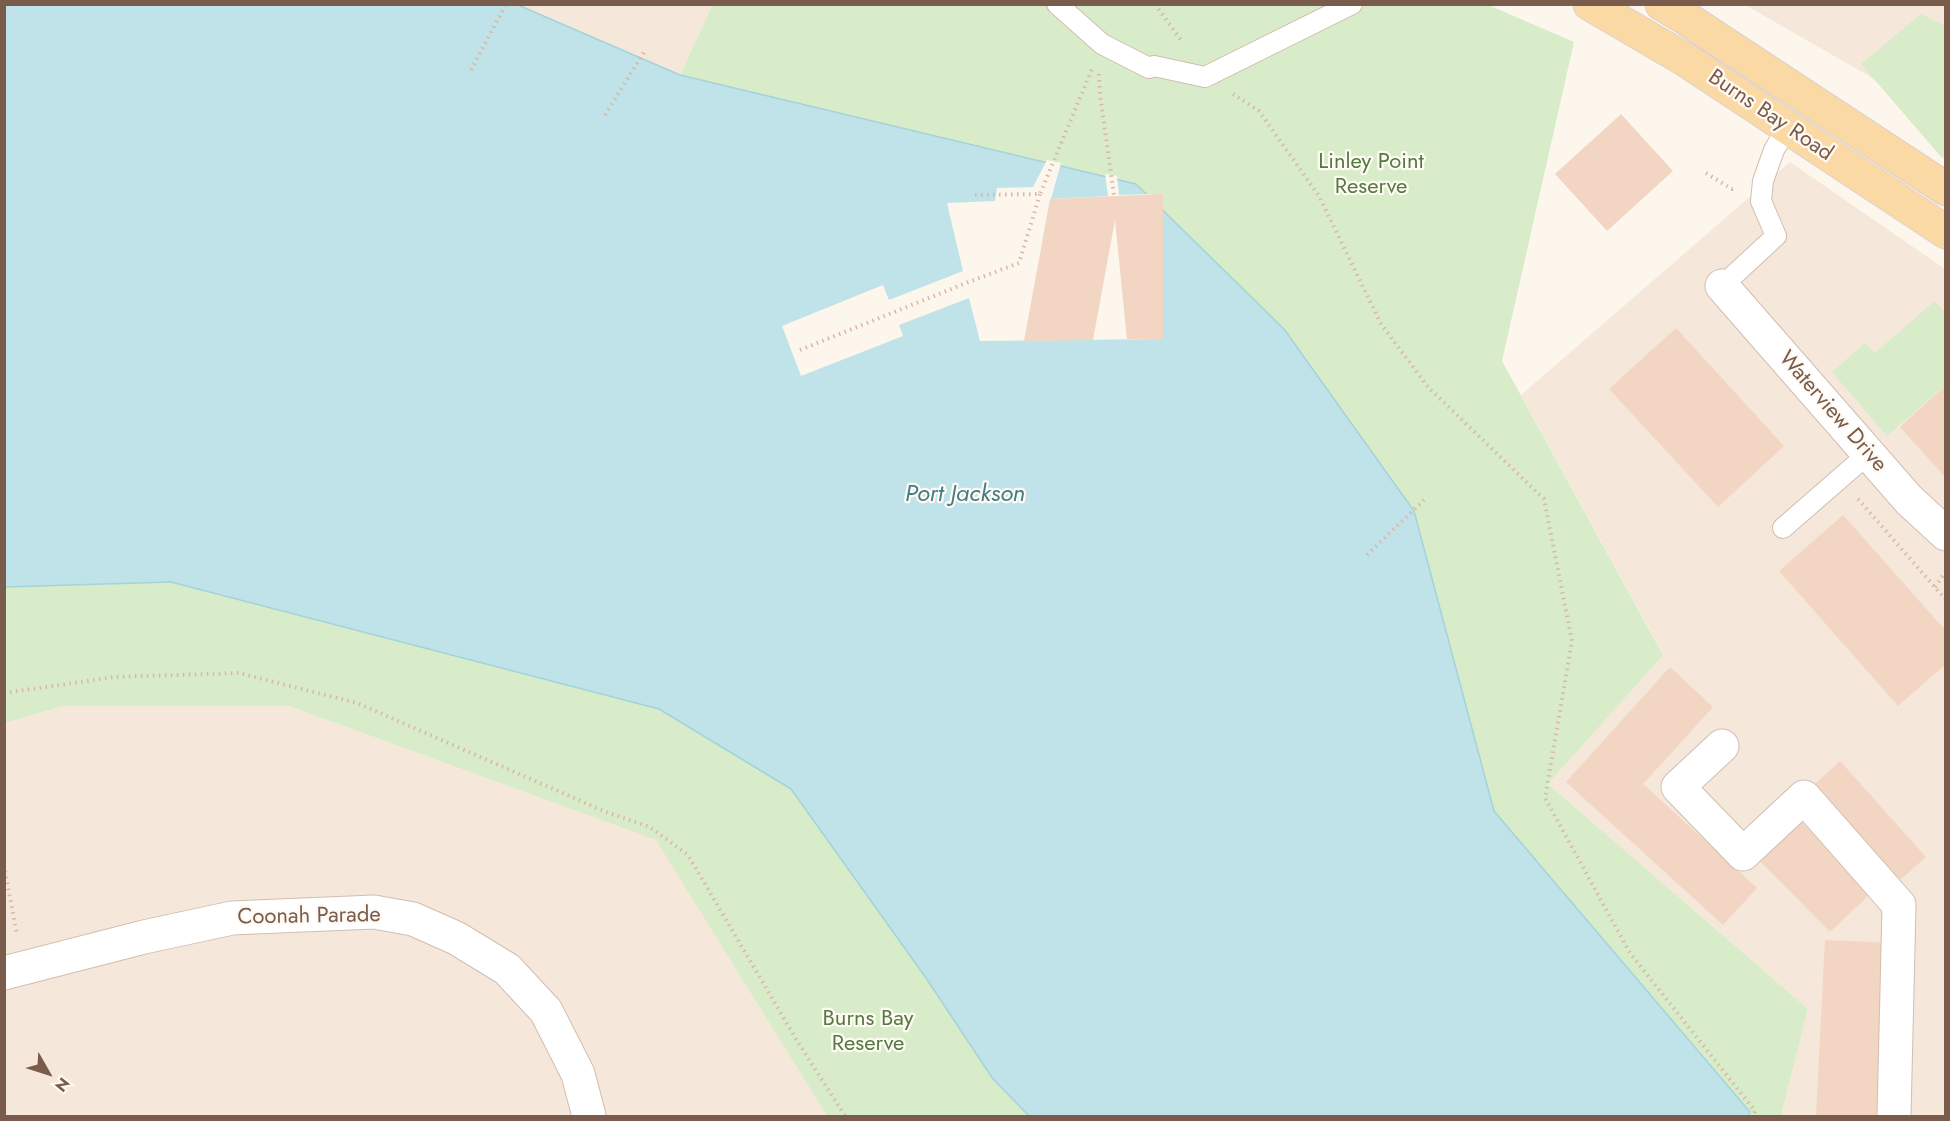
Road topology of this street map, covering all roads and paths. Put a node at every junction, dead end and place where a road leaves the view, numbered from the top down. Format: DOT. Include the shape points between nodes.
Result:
graph roads {
  1 [pos="506,4"];
  2 [pos="1057,4"];
  3 [pos="1155,4"];
  4 [pos="1352,4"];
  5 [pos="1590,4"];
  6 [pos="1662,4"];
  7 [pos="646,49"];
  8 [pos="471,70"];
  9 [pos="1205,77"];
  10 [pos="604,115"];
  11 [pos="1787,128"];
  12 [pos="1946,189"];
  13 [pos="1040,194"];
  14 [pos="975,195"];
  15 [pos="1114,195"];
  16 [pos="1946,232"];
  17 [pos="1722,286"];
  18 [pos="800,350"];
  19 [pos="1868,454"];
  20 [pos="1424,500"];
  21 [pos="1783,528"];
  22 [pos="1946,534"];
  23 [pos="1367,555"];
  24 [pos="1946,572"];
  25 [pos="1935,587"];
  26 [pos="4,693"];
  27 [pos="1722,746"];
  28 [pos="4,865"];
  29 [pos="18,942"];
  30 [pos="4,973"];
  31 [pos="590,1116"];
  32 [pos="845,1116"];
  33 [pos="1753,1116"];
  34 [pos="1894,1116"];
  1 -- 8 [label="path"];
  2 -- 9 [label="lane" via="1102,44 1120,54 1149,68"];
  3 -- 9 [label="path"];
  4 -- 9 [label="lane"];
  5 -- 11 [label="main road, Burns Bay Road" via="1684,59"];
  6 -- 12 [label="main road, Burns Bay Road"];
  7 -- 10 [label="path"];
  9 -- 33 [label="path" via="1259,111 1319,196 1381,324 1428,387 1544,499 1572,641 1545,798 1630,952 1755,1111"];
  11 -- 16 [label="main road, Burns Bay Road"];
  11 -- 17 [label="lane" via="1773,150 1763,181 1761,201 1776,236"];
  13 -- 14 [label="path"];
  13 -- 15 [label="path" via="1096,64"];
  13 -- 18 [label="path" via="1019,263"];
  17 -- 19 [label="street, Waterview Drive"];
  19 -- 21 [label="lane"];
  19 -- 22 [label="street, Waterview Drive" via="1909,501"];
  20 -- 23 [label="path"];
  24 -- 25 [label="path"];
  26 -- 32 [label="path" via="116,677 238,674 357,703 606,812 650,827 688,855"];
  27 -- 34 [label="street" via="1678,787 1743,854 1804,797 1899,905"];
  28 -- 29 [label="path"];
  30 -- 31 [label="street, Coonah Parade" via="232,918 374,912 413,919 456,938 507,969 546,1011 578,1074"];
}
